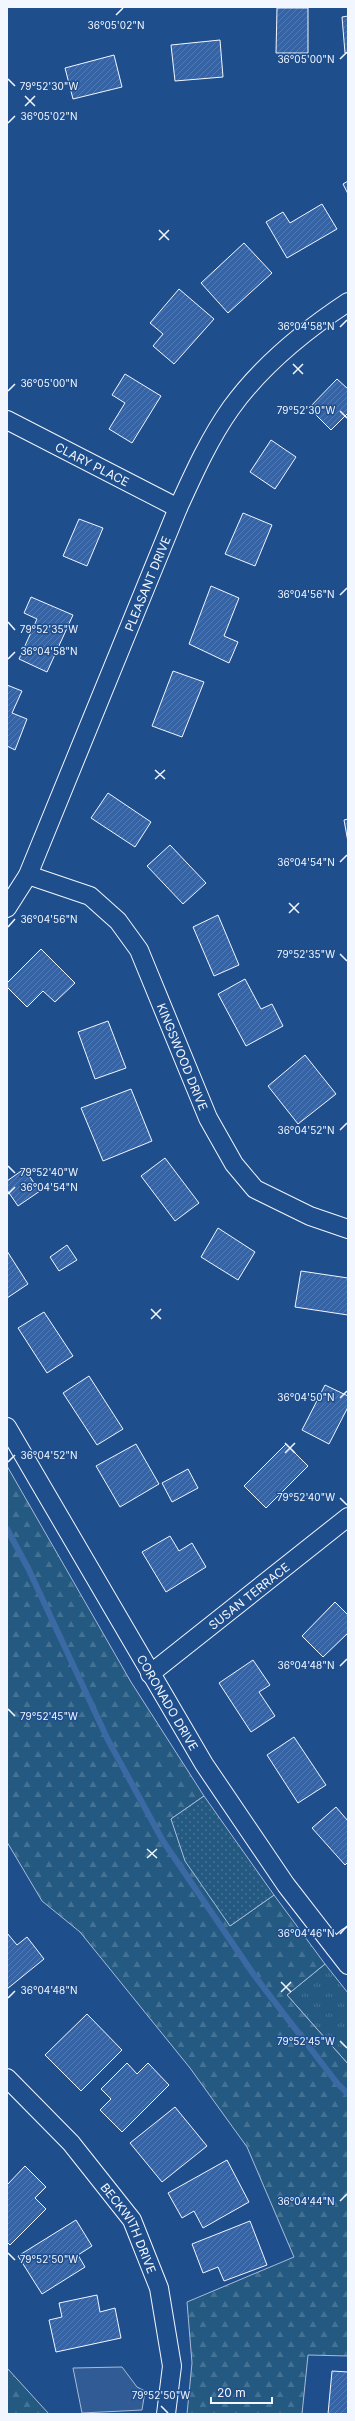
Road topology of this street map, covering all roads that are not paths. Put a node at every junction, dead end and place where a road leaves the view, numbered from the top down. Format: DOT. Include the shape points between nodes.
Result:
graph roads {
  1 [pos="348,302"];
  2 [pos="7,420"];
  3 [pos="178,508"];
  4 [pos="28,875"];
  5 [pos="7,908"];
  6 [pos="348,1228"];
  7 [pos="7,1427"];
  8 [pos="348,1517"];
  9 [pos="150,1674"];
  10 [pos="341,1943"];
  11 [pos="348,1965"];
  12 [pos="7,2078"];
  13 [pos="166,2414"];
  1 -- 3 [label="street, PLEASANT DRIVE" via="308,328 269,364 231,408 200,460"];
  2 -- 3 [label="street, CLARY PLACE"];
  3 -- 4 [label="street, PLEASANT DRIVE"];
  4 -- 5 [label="street, PLEASANT DRIVE"];
  4 -- 6 [label="street, KINGSWOOD DRIVE" via="90,896 118,921 138,950 208,1118 234,1164 255,1189 310,1216"];
  7 -- 9 [label="street, CORONADO DRIVE"];
  8 -- 9 [label="street, SUSAN TERRACE"];
  9 -- 10 [label="street, CORONADO DRIVE" via="204,1764 286,1885"];
  10 -- 11 [label="street, CORONADO DRIVE"];
  12 -- 13 [label="street, BECKWITH DRIVE" via="71,2143 132,2220 159,2288 172,2366"];
}
